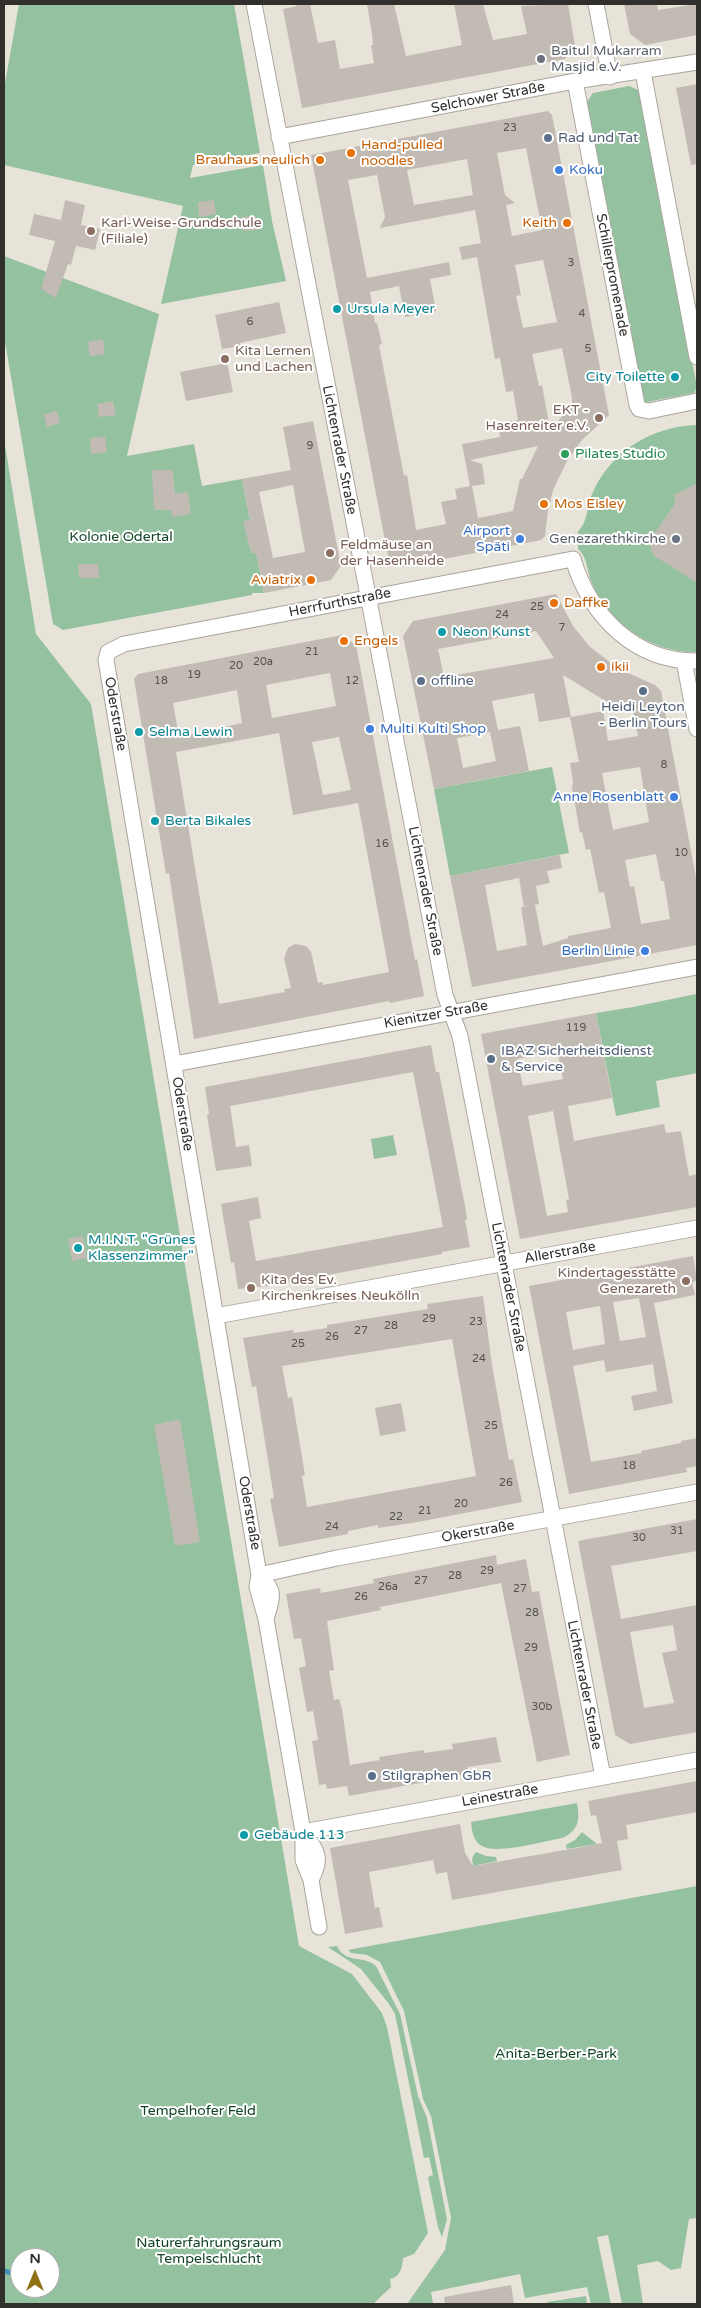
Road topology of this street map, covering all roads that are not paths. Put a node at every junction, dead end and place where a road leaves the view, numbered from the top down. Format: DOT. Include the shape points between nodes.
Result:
graph roads {
  1 [pos="254,4"];
  2 [pos="596,4"];
  3 [pos="697,62"];
  4 [pos="643,72"];
  5 [pos="610,77"];
  6 [pos="575,81"];
  7 [pos="279,137"];
  8 [pos="697,357"];
  9 [pos="697,401"];
  10 [pos="368,598"];
  11 [pos="108,652"];
  12 [pos="691,661"];
  13 [pos="697,729"];
  14 [pos="697,967"];
  15 [pos="451,1012"];
  16 [pos="174,1064"];
  17 [pos="697,1228"];
  18 [pos="503,1264"];
  19 [pos="216,1316"];
  20 [pos="697,1492"];
  21 [pos="552,1518"];
  22 [pos="259,1575"];
  23 [pos="697,1760"];
  24 [pos="602,1777"];
  25 [pos="303,1832"];
  26 [pos="319,1927"];
  1 -- 7 [label="street, Lichtenrader Straße"];
  2 -- 5 [label="street"];
  3 -- 4 [label="street, Selchower Straße"];
  4 -- 5 [label="street, Selchower Straße"];
  4 -- 8 [label="street"];
  5 -- 6 [label="street, Selchower Straße"];
  6 -- 7 [label="street, Selchower Straße"];
  6 -- 9 [label="street, Schillerpromenade" via="637,405 649,411"];
  7 -- 10 [label="street, Lichtenrader Straße"];
  10 -- 11 [label="street, Herrfurthstraße" via="124,644"];
  10 -- 12 [label="street, Herrfurthstraße" via="573,559 590,599 618,633 646,651"];
  10 -- 15 [label="street, Lichtenrader Straße" via="444,995"];
  11 -- 16 [label="street, Oderstraße" via="106,660"];
  12 -- 13 [label="street"];
  14 -- 15 [label="street, Kienitzer Straße"];
  15 -- 16 [label="street, Kienitzer Straße"];
  15 -- 18 [label="street, Lichtenrader Straße" via="460,1036"];
  16 -- 19 [label="street, Oderstraße"];
  17 -- 18 [label="street, Allerstraße"];
  18 -- 19 [label="street, Allerstraße"];
  18 -- 21 [label="street, Lichtenrader Straße"];
  19 -- 22 [label="street, Oderstraße"];
  20 -- 21 [label="street, Okerstraße"];
  21 -- 22 [label="street, Okerstraße"];
  21 -- 24 [label="street, Lichtenrader Straße"];
  22 -- 25 [label="street, Oderstraße" via="270,1585 272,1597 266,1619"];
  23 -- 24 [label="street, Leinestraße"];
  24 -- 25 [label="street, Leinestraße"];
  25 -- 26 [label="street, Oderstraße" via="304,1866 311,1880"];
}
